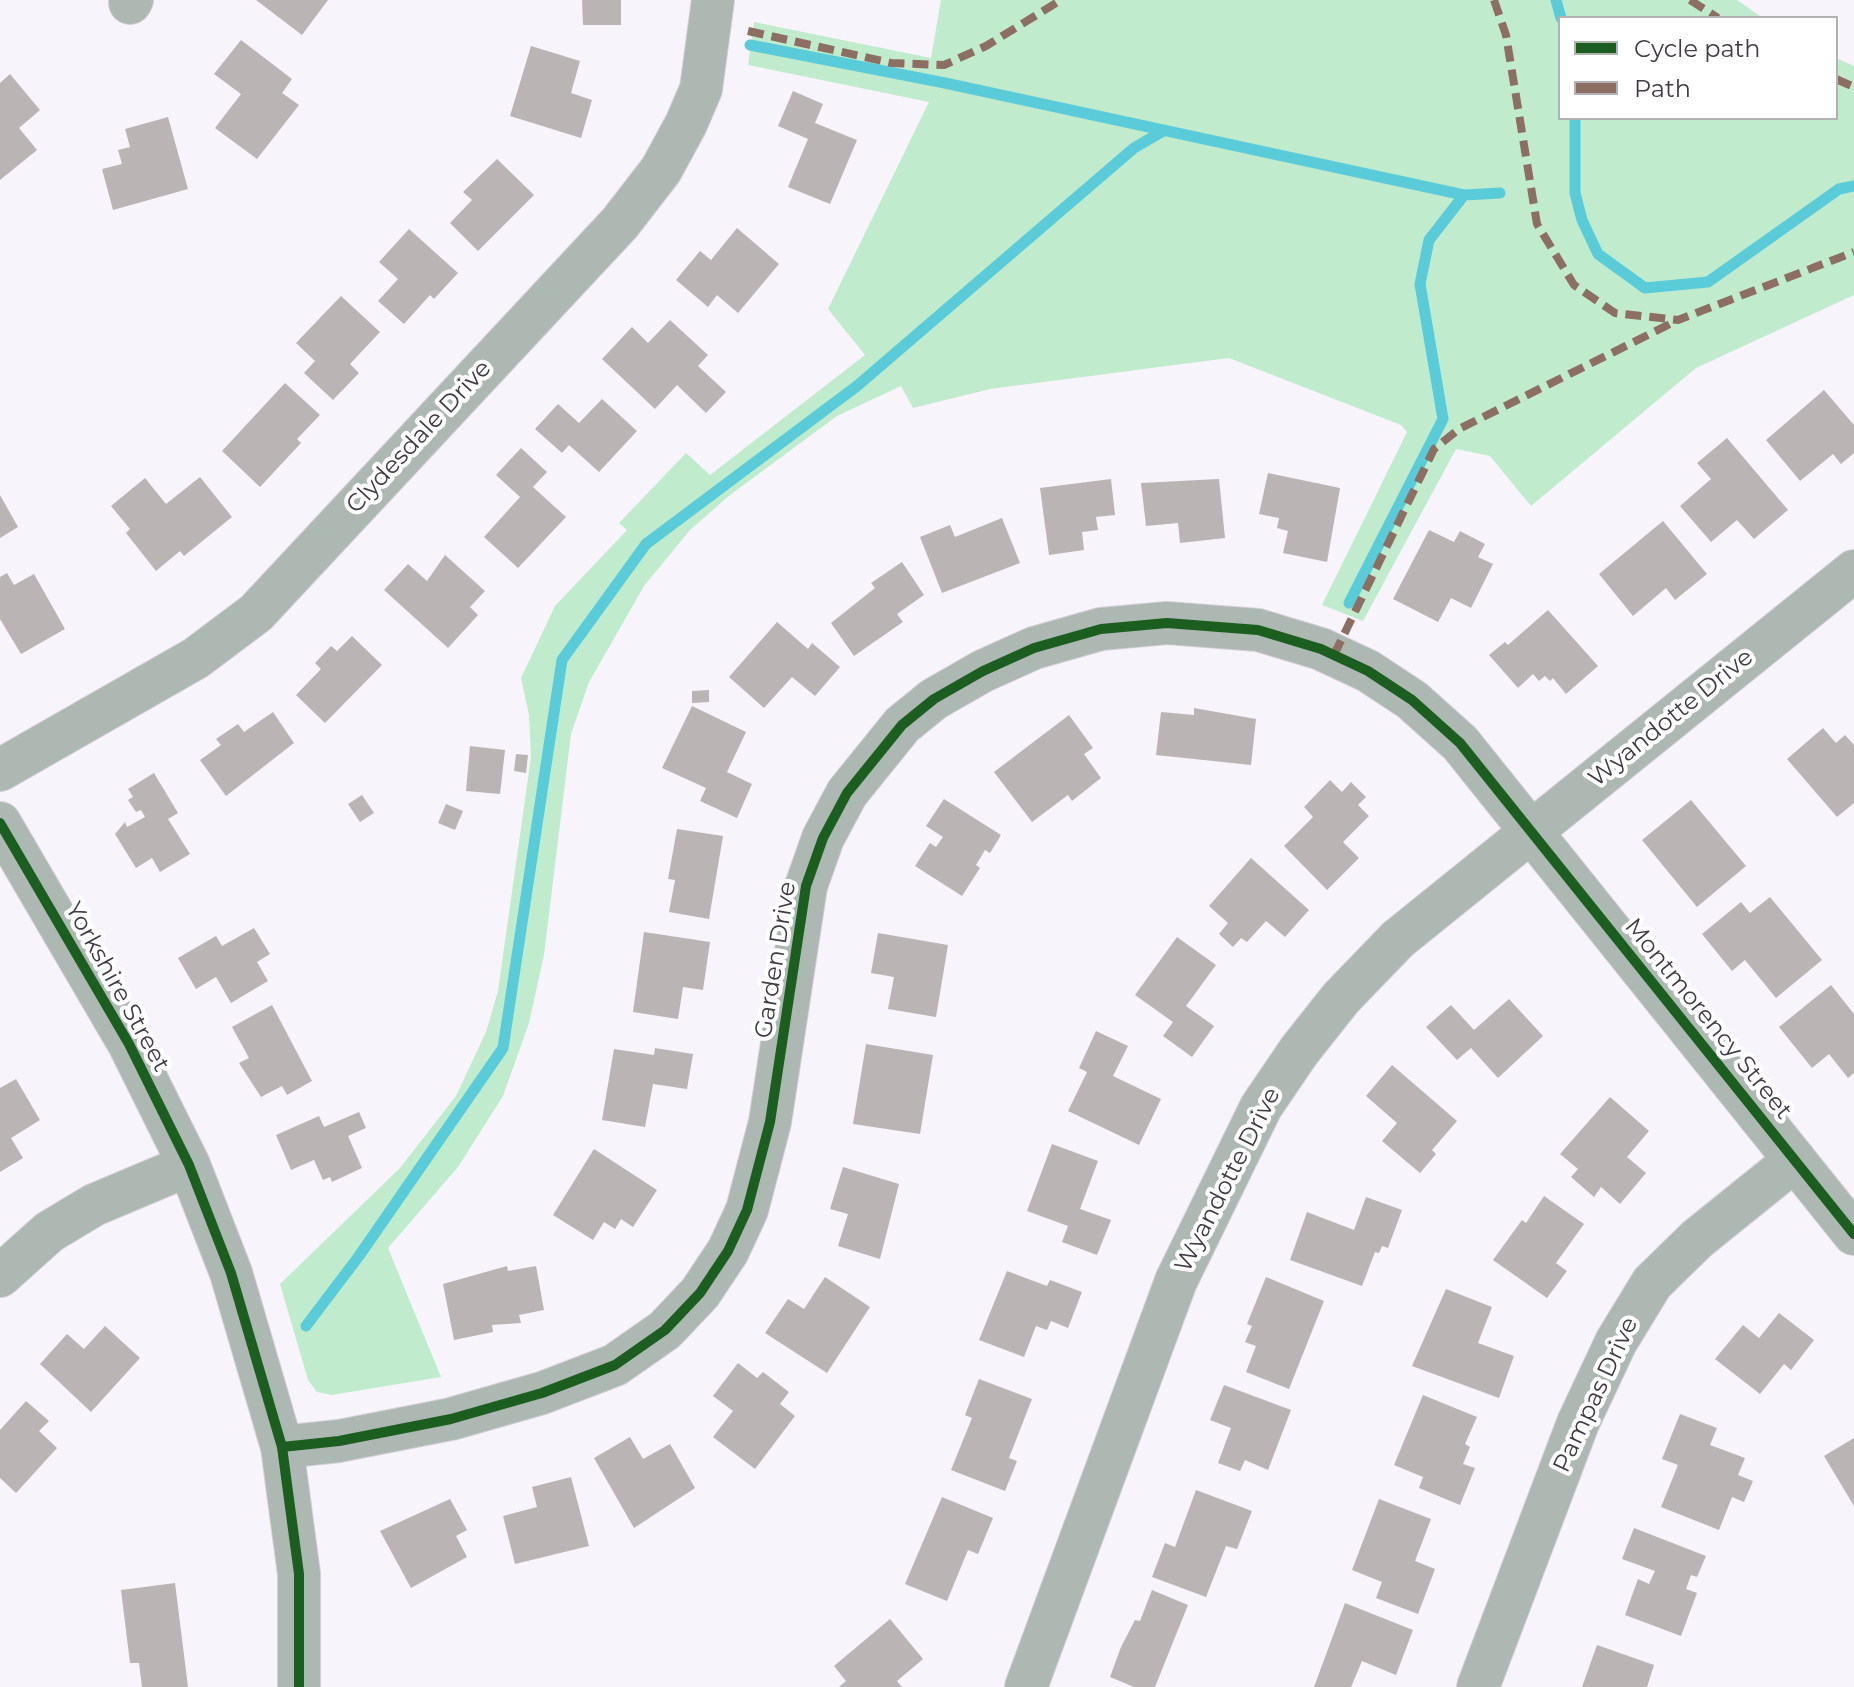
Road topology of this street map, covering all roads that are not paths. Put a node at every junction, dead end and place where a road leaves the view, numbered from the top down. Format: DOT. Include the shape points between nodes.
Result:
graph roads {
  1 [pos="713,0"];
  2 [pos="1854,571"];
  3 [pos="0,770"];
  4 [pos="0,823"];
  5 [pos="1531,830"];
  6 [pos="1795,1160"];
  7 [pos="189,1165"];
  8 [pos="1854,1234"];
  9 [pos="0,1276"];
  10 [pos="282,1447"];
  11 [pos="299,1687"];
  12 [pos="1026,1687"];
  13 [pos="1478,1687"];
  1 -- 3 [label="street, Clydesdale Drive" via="696,101 661,170 620,223 256,613 196,658"];
  2 -- 5 [label="street, Wyandotte Drive"];
  4 -- 7 [label="street, Yorkshire Street" via="129,1044"];
  5 -- 6 [label="street, Montmorency Street"];
  5 -- 10 [label="street, Garden Drive" via="1460,743 1412,700 1321,649 1258,630 1167,623 1101,629 1034,648 983,671 902,725 847,793 823,838 803,899 770,1122 747,1210 700,1293 665,1330 615,1365 542,1393 451,1419"];
  5 -- 12 [label="street, Wyandotte Drive" via="1369,968 1299,1051 1261,1107 1176,1281"];
  6 -- 8 [label="street, Montmorency Street"];
  6 -- 13 [label="street, Pampas Drive" via="1697,1239 1652,1283 1616,1342 1578,1423"];
  7 -- 9 [label="street" via="83,1211 49,1232"];
  7 -- 10 [label="street, Yorkshire Street" via="231,1273"];
  10 -- 11 [label="street, Yorkshire Street" via="299,1574"];
}
